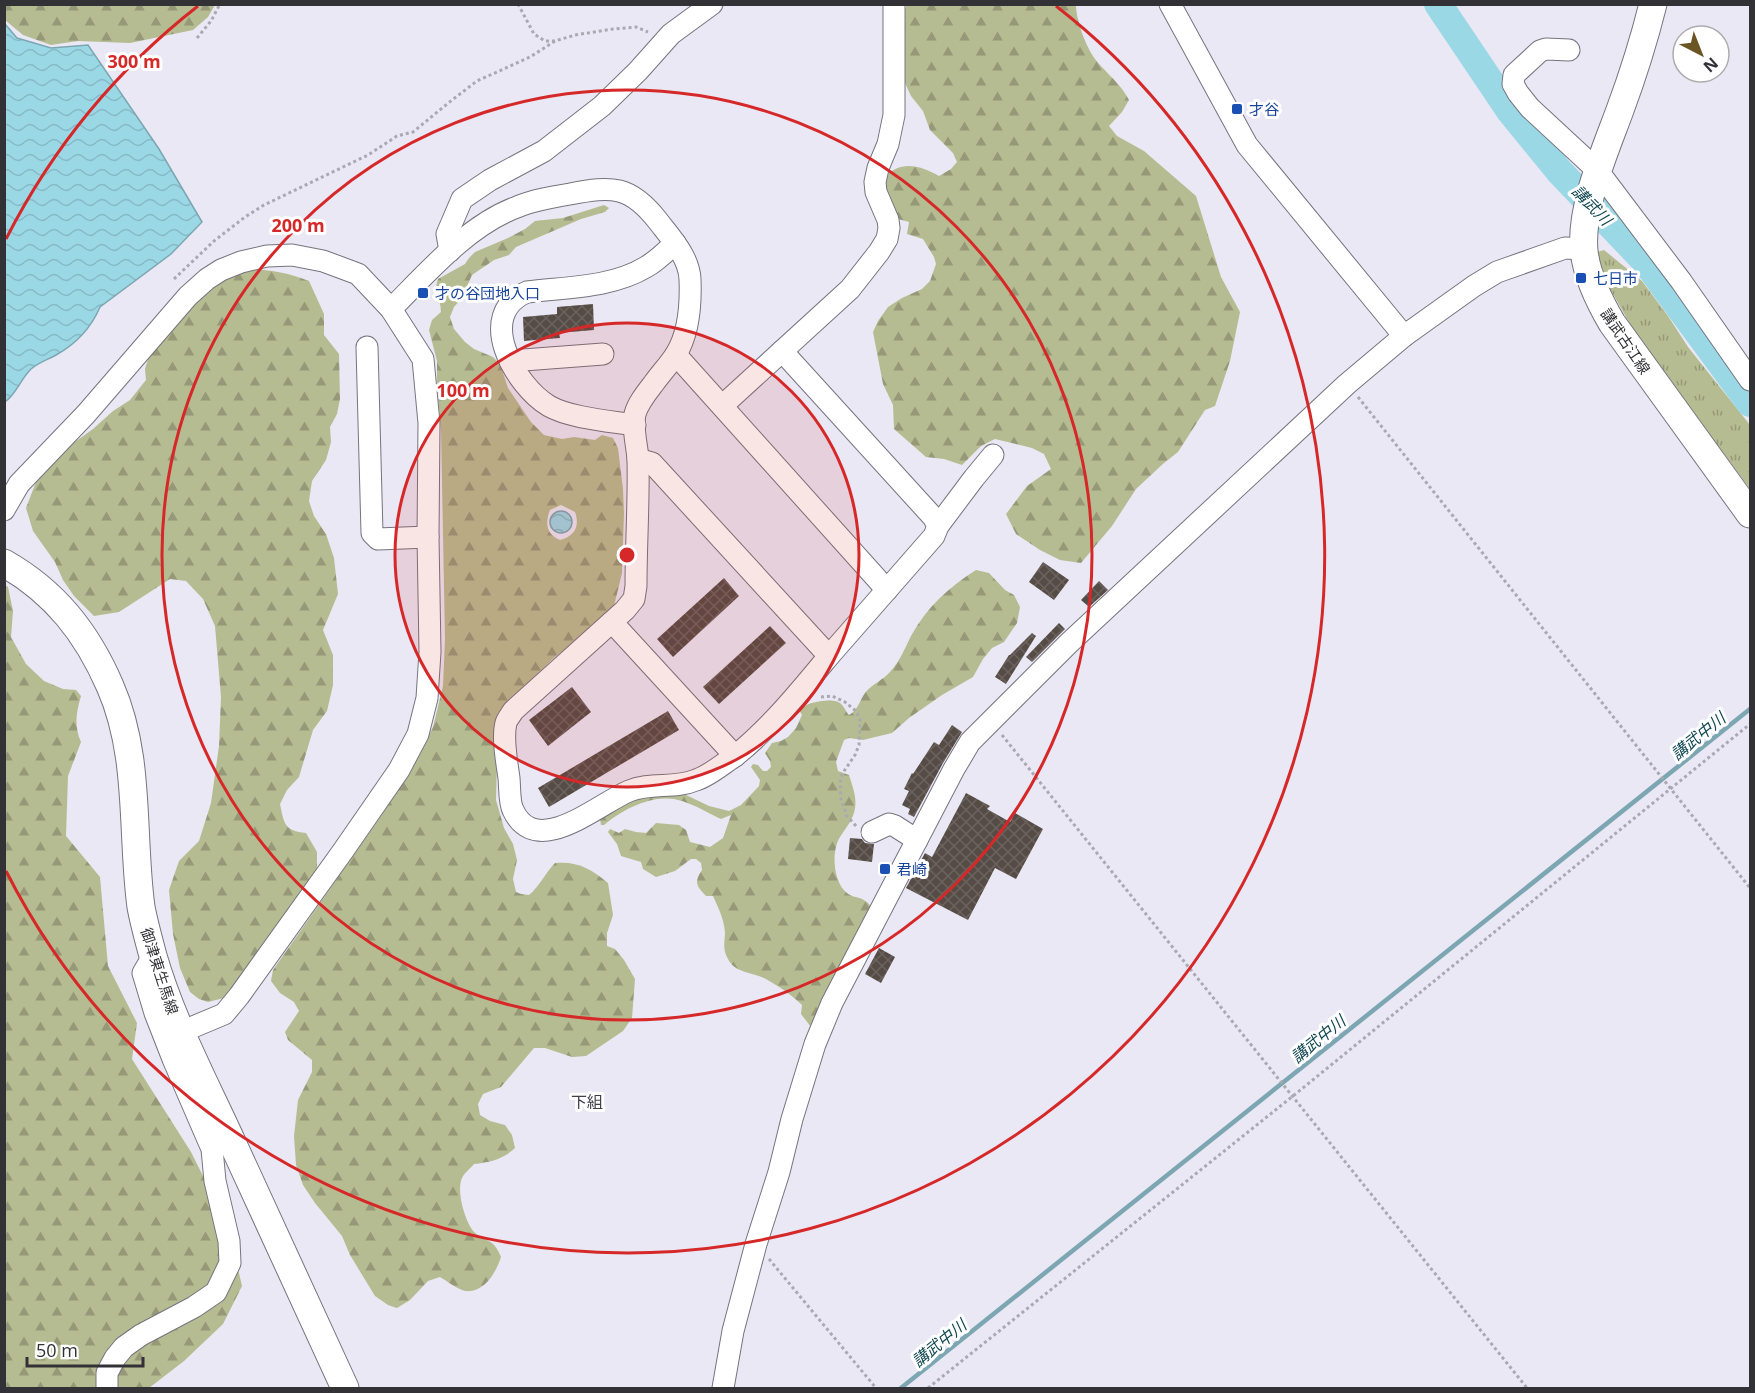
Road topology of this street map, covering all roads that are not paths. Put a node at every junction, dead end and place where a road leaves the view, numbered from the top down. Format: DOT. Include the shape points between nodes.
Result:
graph roads {
  1 [pos="712,4"];
  2 [pos="894,4"];
  3 [pos="1170,4"];
  4 [pos="1653,4"];
  5 [pos="1569,50"];
  6 [pos="1597,175"];
  7 [pos="1584,239"];
  8 [pos="675,243"];
  9 [pos="450,251"];
  10 [pos="391,309"];
  11 [pos="1404,336"];
  12 [pos="367,346"];
  13 [pos="782,351"];
  14 [pos="603,354"];
  15 [pos="676,355"];
  16 [pos="510,361"];
  17 [pos="1750,380"];
  18 [pos="722,406"];
  19 [pos="635,425"];
  20 [pos="993,455"];
  21 [pos="638,459"];
  22 [pos="4,510"];
  23 [pos="1750,514"];
  24 [pos="938,526"];
  25 [pos="428,537"];
  26 [pos="4,563"];
  27 [pos="886,590"];
  28 [pos="612,622"];
  29 [pos="829,656"];
  30 [pos="735,756"];
  31 [pos="872,832"];
  32 [pos="917,840"];
  33 [pos="153,956"];
  34 [pos="181,1032"];
  35 [pos="107,1389"];
  36 [pos="345,1389"];
  37 [pos="723,1389"];
  1 -- 9 [label="street" via="671,34 602,106 544,151 462,199 447,234"];
  2 -- 13 [label="street" via="894,115 875,182 888,220 887,240 850,289"];
  3 -- 11 [label="street" via="1247,145"];
  4 -- 6 [label="main road, 講武古江線"];
  5 -- 6 [label="street" via="1540,51 1517,71 1513,84 1530,108"];
  6 -- 7 [label="main road, 講武古江線"];
  6 -- 17 [label="street" via="1681,281"];
  7 -- 11 [label="street" via="1497,272"];
  7 -- 23 [label="main road, 講武古江線" via="1594,288 1612,323"];
  8 -- 9 [label="street" via="641,201 606,189 516,207 495,217"];
  8 -- 15 [label="street" via="689,268 690,296 688,322"];
  8 -- 16 [label="street" via="646,267 622,278 521,295 508,307 502,321 502,338"];
  9 -- 10 [label="street"];
  10 -- 22 [label="street" via="358,274 323,261 292,255 267,256 221,270 188,296 86,414 19,484"];
  10 -- 25 [label="street" via="423,359 429,423"];
  11 -- 32 [label="street" via="1347,384 1069,643 970,742"];
  12 -- 25 [label="street" via="372,533 378,539"];
  13 -- 18 [label="street"];
  13 -- 24 [label="street"];
  14 -- 16 [label="street"];
  15 -- 18 [label="street"];
  15 -- 19 [label="street" via="641,401"];
  16 -- 19 [label="street" via="527,387 549,406"];
  18 -- 27 [label="street"];
  19 -- 21 [label="street"];
  20 -- 24 [label="street"];
  21 -- 28 [label="street" via="634,599"];
  21 -- 29 [label="street" via="652,463"];
  24 -- 27 [label="street" via="934,536"];
  25 -- 34 [label="street" via="430,652 427,698 418,734 399,770 239,996 224,1014"];
  26 -- 33 [label="main road, 御津東生馬線" via="68,613 93,649 111,687 124,723 132,772 142,909"];
  27 -- 29 [label="street"];
  28 -- 30 [label="street"];
  28 -- 30 [label="street" via="513,711 506,723 512,809 521,822 535,830 549,831 645,785 696,780"];
  29 -- 30 [label="street" via="784,710"];
  31 -- 32 [label="street" via="889,824"];
  32 -- 37 [label="street" via="832,1003 815,1044 756,1244 733,1331"];
  33 -- 34 [label="main road, 御津東生馬線"];
  33 -- 35 [label="street" via="142,973 212,1149 230,1263 216,1292 124,1347 107,1373"];
  34 -- 36 [label="main road, 御津東生馬線"];
}
